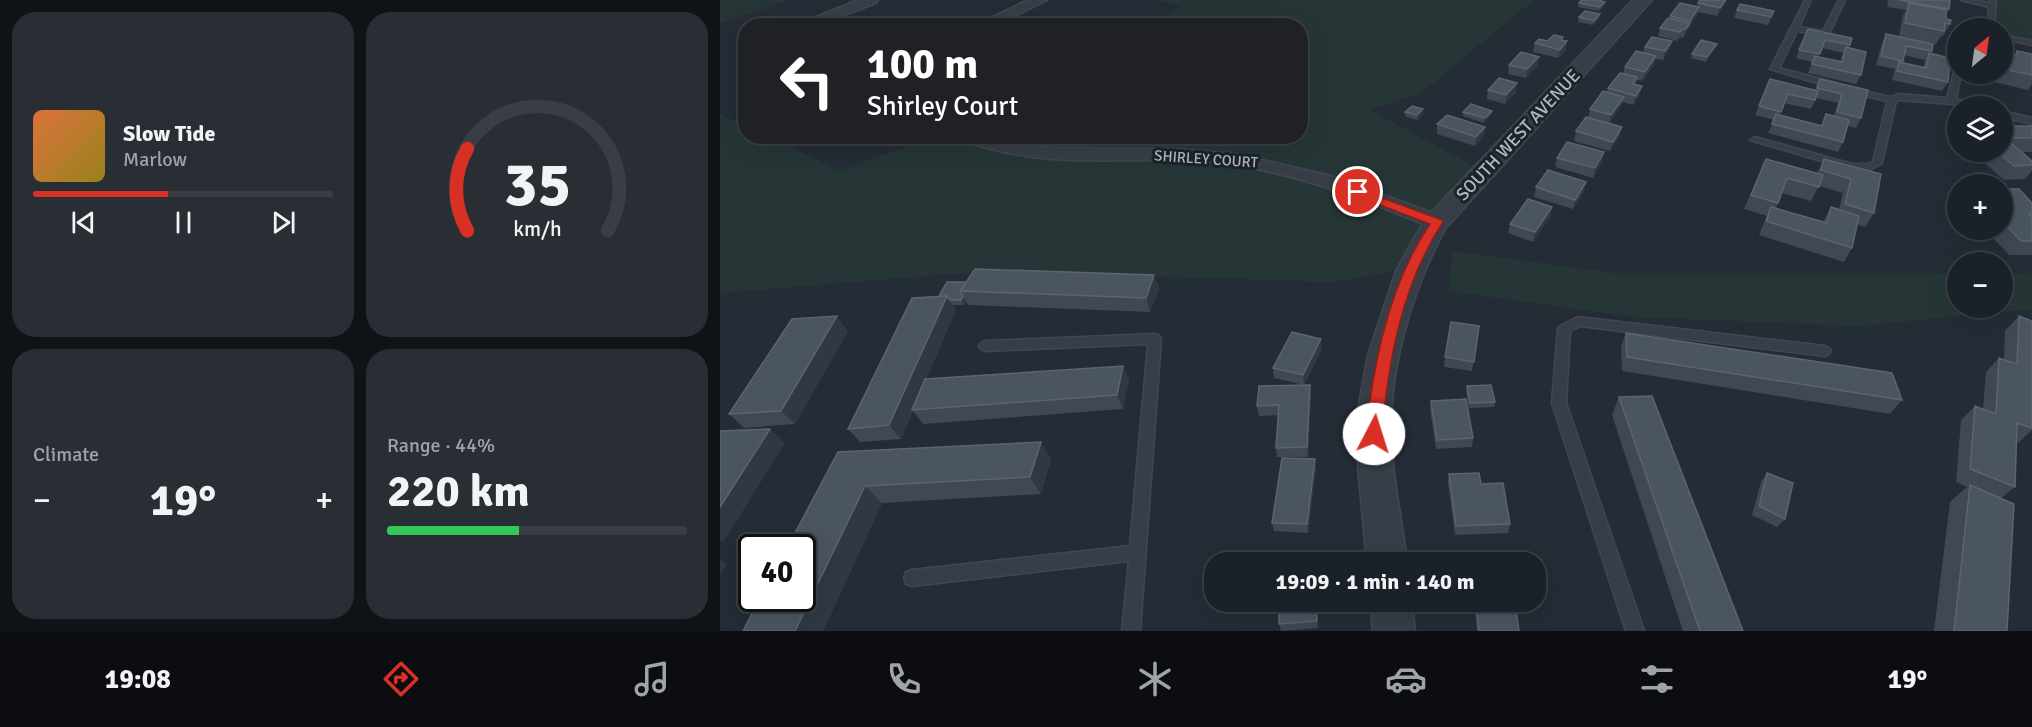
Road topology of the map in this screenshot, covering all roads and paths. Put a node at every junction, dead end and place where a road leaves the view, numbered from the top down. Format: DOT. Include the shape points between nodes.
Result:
graph roads {
  1 [pos="871,0"];
  2 [pos="1040,0"];
  3 [pos="1642,0"];
  4 [pos="1808,0"];
  5 [pos="1842,0"];
  6 [pos="1964,0"];
  7 [pos="1993,3"];
  8 [pos="823,18"];
  9 [pos="999,18"];
  10 [pos="1992,18"];
  11 [pos="1794,28"];
  12 [pos="2013,39"];
  13 [pos="2032,43"];
  14 [pos="2013,56"];
  15 [pos="2032,60"];
  16 [pos="1837,86"];
  17 [pos="1848,89"];
  18 [pos="1892,99"];
  19 [pos="1947,101"];
  20 [pos="2013,117"];
  21 [pos="2032,121"];
  22 [pos="1755,140"];
  23 [pos="991,144"];
  24 [pos="1437,222"];
  25 [pos="985,346"];
  26 [pos="1825,351"];
  27 [pos="1386,552"];
  28 [pos="1137,553"];
  29 [pos="912,578"];
  30 [pos="1392,612"];
  31 [pos="1131,631"];
  32 [pos="1394,631"];
  33 [pos="1635,631"];
  1 -- 8 [label="street"];
  2 -- 9 [label="street"];
  3 -- 24 [label="street, SOUTH WEST AVENUE"];
  4 -- 11 [label="lane"];
  5 -- 11 [label="lane" via="1824,34"];
  6 -- 7 [label="lane"];
  7 -- 10 [label="lane"];
  11 -- 16 [label="lane" via="1774,69"];
  12 -- 13 [label="lane"];
  14 -- 15 [label="lane"];
  17 -- 18 [label="lane"];
  18 -- 19 [label="lane"];
  18 -- 22 [label="lane" via="1877,163 1870,167 1852,167"];
  20 -- 21 [label="lane"];
  23 -- 24 [label="street, SHIRLEY COURT" via="1040,152 1206,156 1260,162 1328,181"];
  24 -- 27 [label="street, SOUTH WEST AVENUE" via="1410,274 1385,350 1378,390 1374,434"];
  25 -- 28 [label="lane" via="1155,339"];
  26 -- 33 [label="lane" via="1578,321 1564,329 1559,403"];
  28 -- 29 [label="lane"];
  28 -- 31 [label="lane"];
  30 -- 32 [label="street"];
}
